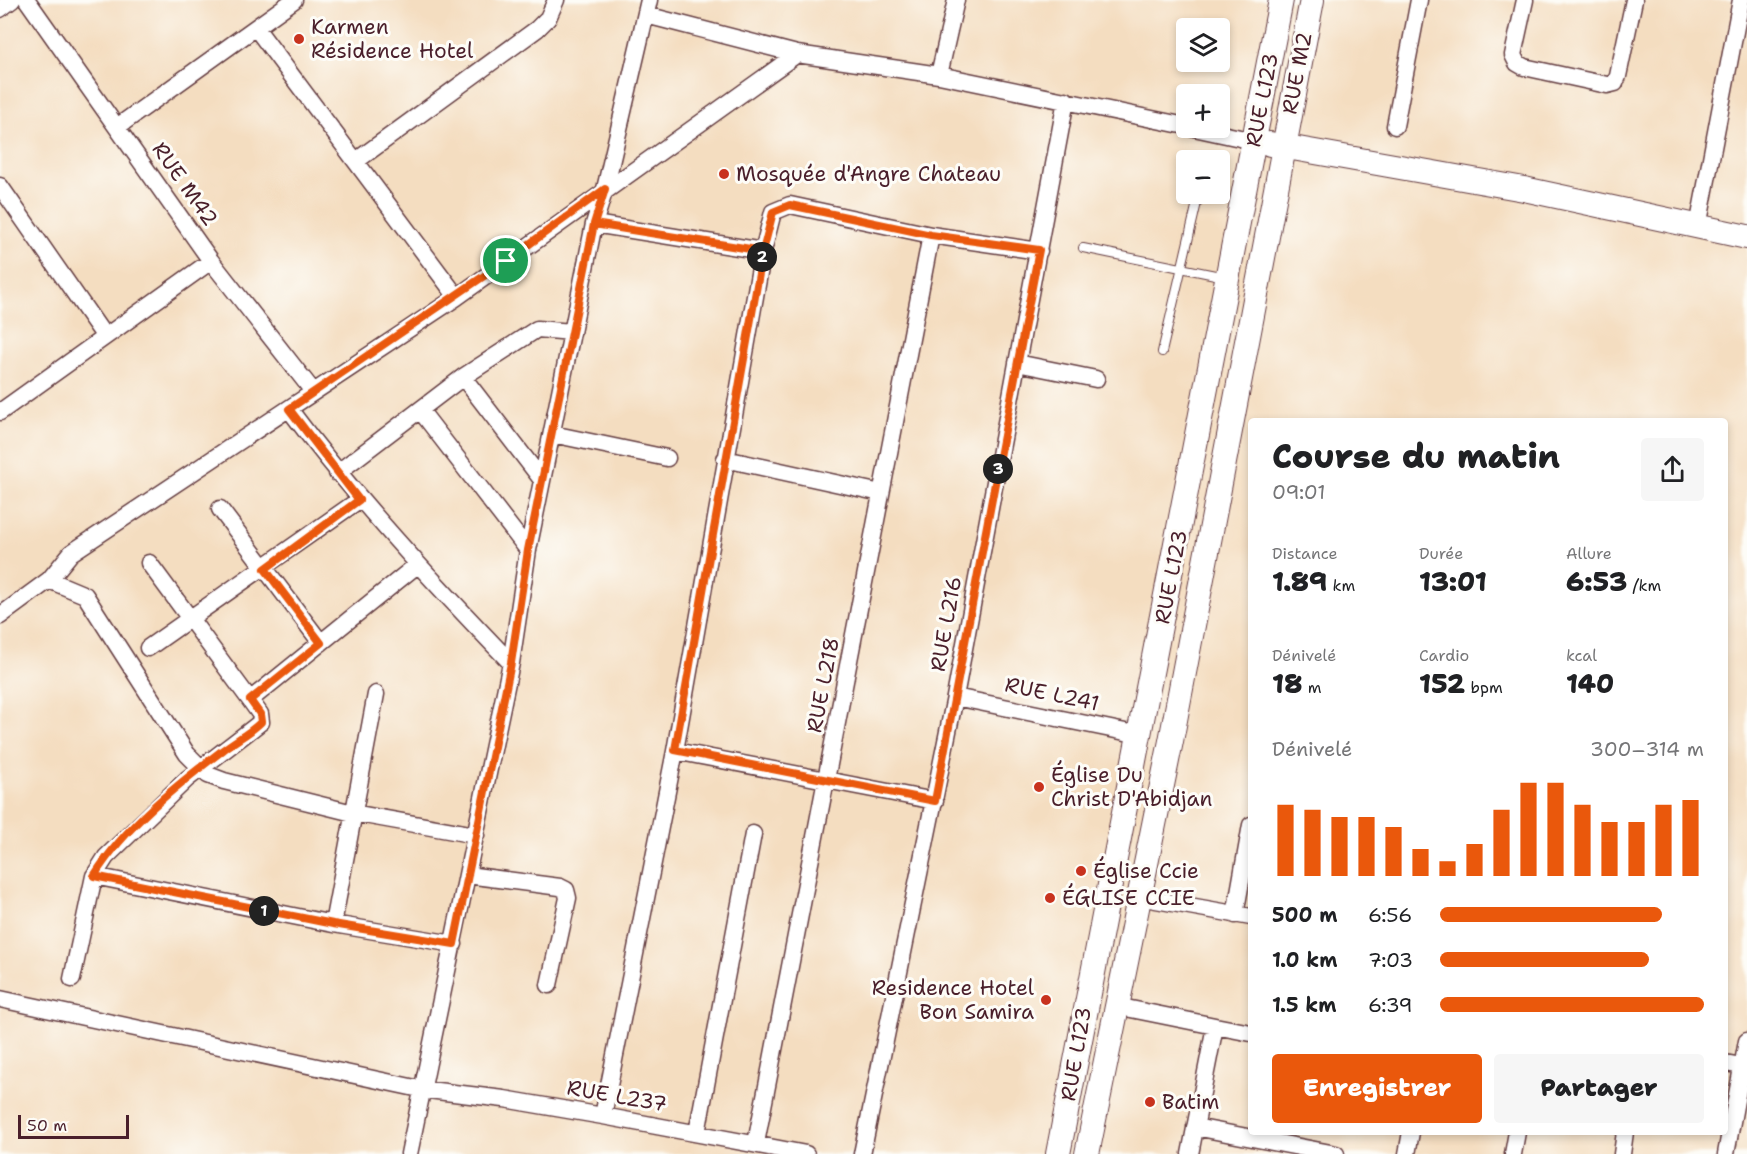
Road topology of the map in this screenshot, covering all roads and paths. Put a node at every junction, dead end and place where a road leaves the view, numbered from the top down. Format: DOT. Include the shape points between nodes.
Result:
graph roads {
  1 [pos="12,0"];
  2 [pos="27,0"];
  3 [pos="294,0"];
  4 [pos="556,0"];
  5 [pos="956,0"];
  6 [pos="1281,0"];
  7 [pos="1312,0"];
  8 [pos="1419,0"];
  9 [pos="1525,0"];
  10 [pos="1634,0"];
  11 [pos="1741,0"];
  12 [pos="647,7"];
  13 [pos="0,9"];
  14 [pos="256,28"];
  15 [pos="797,54"];
  16 [pos="939,75"];
  17 [pos="1066,100"];
  18 [pos="1176,124"];
  19 [pos="1395,126"];
  20 [pos="117,127"];
  21 [pos="1230,136"];
  22 [pos="1254,141"];
  23 [pos="1283,146"];
  24 [pos="356,161"];
  25 [pos="0,186"];
  26 [pos="605,189"];
  27 [pos="1197,204"];
  28 [pos="594,224"];
  29 [pos="1698,227"];
  30 [pos="931,235"];
  31 [pos="1747,237"];
  32 [pos="1083,248"];
  33 [pos="1039,250"];
  34 [pos="763,251"];
  35 [pos="212,261"];
  36 [pos="1182,266"];
  37 [pos="1229,278"];
  38 [pos="457,297"];
  39 [pos="573,332"];
  40 [pos="105,337"];
  41 [pos="1162,352"];
  42 [pos="1017,363"];
  43 [pos="463,377"];
  44 [pos="1096,379"];
  45 [pos="312,390"];
  46 [pos="289,409"];
  47 [pos="420,410"];
  48 [pos="0,412"];
  49 [pos="552,434"];
  50 [pos="667,458"];
  51 [pos="725,459"];
  52 [pos="337,473"];
  53 [pos="542,480"];
  54 [pos="881,493"];
  55 [pos="359,500"];
  56 [pos="220,509"];
  57 [pos="528,550"];
  58 [pos="148,563"];
  59 [pos="417,566"];
  60 [pos="265,569"];
  61 [pos="50,580"];
  62 [pos="0,616"];
  63 [pos="190,619"];
  64 [pos="321,643"];
  65 [pos="148,648"];
  66 [pos="511,663"];
  67 [pos="376,694"];
  68 [pos="955,698"];
  69 [pos="250,700"];
  70 [pos="1140,735"];
  71 [pos="675,750"];
  72 [pos="201,768"];
  73 [pos="827,782"];
  74 [pos="935,801"];
  75 [pos="353,813"];
  76 [pos="753,834"];
  77 [pos="476,835"];
  78 [pos="1248,859"];
  79 [pos="468,874"];
  80 [pos="94,876"];
  81 [pos="1139,897"];
  82 [pos="1243,916"];
  83 [pos="333,924"];
  84 [pos="454,944"];
  85 [pos="72,979"];
  86 [pos="549,985"];
  87 [pos="0,999"];
  88 [pos="1116,1006"];
  89 [pos="1215,1026"];
  90 [pos="1248,1032"];
  91 [pos="1747,1041"];
  92 [pos="1728,1063"];
  93 [pos="1745,1066"];
  94 [pos="422,1082"];
  95 [pos="603,1116"];
  96 [pos="1195,1127"];
  97 [pos="698,1133"];
  98 [pos="1410,1135"];
  99 [pos="1516,1135"];
  100 [pos="1625,1135"];
  101 [pos="756,1143"];
  102 [pos="409,1154"];
  103 [pos="806,1154"];
  104 [pos="862,1154"];
  105 [pos="1058,1154"];
  106 [pos="1087,1154"];
  107 [pos="1190,1154"];
  108 [pos="1336,1154"];
  109 [pos="1407,1154"];
  110 [pos="1513,1154"];
  111 [pos="1622,1154"];
  112 [pos="1726,1154"];
  1 -- 13 [label="street"];
  2 -- 20 [label="street, RUE M42"];
  3 -- 14 [label="street"];
  4 -- 24 [label="street" via="548,18 537,29"];
  5 -- 16 [label="street"];
  6 -- 22 [label="main road, RUE L123"];
  7 -- 23 [label="main road, RUE M2"];
  8 -- 19 [label="street"];
  9 -- 10 [label="street" via="1513,55 1517,63 1607,86 1615,83 1618,76"];
  11 -- 29 [label="street"];
  12 -- 15 [label="street"];
  12 -- 26 [label="street"];
  14 -- 20 [label="street"];
  14 -- 24 [label="street"];
  15 -- 16 [label="street"];
  15 -- 26 [label="street"];
  16 -- 17 [label="street"];
  17 -- 18 [label="street"];
  17 -- 33 [label="street, RUE L216"];
  20 -- 35 [label="street, RUE M42"];
  21 -- 22 [label="street"];
  22 -- 23 [label="main road"];
  22 -- 37 [label="main road, RUE L123"];
  23 -- 29 [label="main road" via="1524,189"];
  23 -- 81 [label="main road, RUE L123"];
  24 -- 38 [label="street"];
  25 -- 40 [label="street"];
  26 -- 28 [label="street"];
  26 -- 38 [label="street"];
  27 -- 36 [label="lane"];
  28 -- 34 [label="street"];
  28 -- 39 [label="street"];
  29 -- 31 [label="main road"];
  30 -- 33 [label="street"];
  30 -- 34 [label="street" via="790,205 773,212"];
  30 -- 54 [label="street, RUE L218"];
  32 -- 36 [label="lane"];
  33 -- 42 [label="street, RUE L216"];
  34 -- 51 [label="street"];
  35 -- 40 [label="street"];
  35 -- 45 [label="street, RUE M42"];
  36 -- 37 [label="lane"];
  36 -- 41 [label="lane"];
  37 -- 70 [label="main road, RUE L123"];
  38 -- 45 [label="street"];
  39 -- 43 [label="street" via="537,329"];
  39 -- 49 [label="street"];
  40 -- 48 [label="street"];
  42 -- 44 [label="street"];
  42 -- 68 [label="street, RUE L216"];
  43 -- 47 [label="street"];
  43 -- 53 [label="street"];
  45 -- 46 [label="street"];
  46 -- 52 [label="street"];
  46 -- 61 [label="street" via="71,553"];
  47 -- 52 [label="street"];
  47 -- 57 [label="street"];
  49 -- 50 [label="street"];
  49 -- 53 [label="street"];
  51 -- 54 [label="street"];
  51 -- 71 [label="street"];
  52 -- 55 [label="street"];
  53 -- 57 [label="street"];
  54 -- 73 [label="street, RUE L218"];
  55 -- 59 [label="street"];
  55 -- 60 [label="street"];
  56 -- 60 [label="street"];
  57 -- 66 [label="street"];
  58 -- 63 [label="street"];
  59 -- 64 [label="street"];
  59 -- 66 [label="street"];
  60 -- 63 [label="street"];
  60 -- 64 [label="street"];
  61 -- 62 [label="street"];
  61 -- 72 [label="street" via="85,595 187,754"];
  63 -- 65 [label="street"];
  63 -- 69 [label="street"];
  64 -- 69 [label="street"];
  66 -- 77 [label="street"];
  67 -- 75 [label="street"];
  68 -- 70 [label="street, RUE L241"];
  68 -- 74 [label="street, RUE L216"];
  69 -- 72 [label="street" via="261,722"];
  70 -- 105 [label="main road, RUE L123"];
  71 -- 73 [label="street"];
  71 -- 95 [label="street"];
  72 -- 75 [label="street" via="224,781"];
  72 -- 80 [label="street" via="148,814 106,857"];
  73 -- 74 [label="street"];
  73 -- 101 [label="street, RUE L218"];
  74 -- 104 [label="street, RUE L216"];
  75 -- 77 [label="street"];
  75 -- 83 [label="street"];
  76 -- 97 [label="street"];
  77 -- 79 [label="street"];
  78 -- 82 [label="street"];
  79 -- 84 [label="street"];
  79 -- 86 [label="street" via="566,890 568,898"];
  80 -- 83 [label="street"];
  80 -- 85 [label="street"];
  81 -- 82 [label="street"];
  81 -- 88 [label="main road, RUE L123"];
  83 -- 84 [label="street"];
  84 -- 94 [label="street"];
  87 -- 94 [label="street, RUE L237"];
  88 -- 89 [label="street"];
  88 -- 106 [label="main road, RUE L123"];
  89 -- 90 [label="street"];
  89 -- 96 [label="street"];
  91 -- 93 [label="street"];
  92 -- 93 [label="street"];
  93 -- 112 [label="street"];
  94 -- 95 [label="street, RUE L237"];
  94 -- 102 [label="street"];
  95 -- 97 [label="street, RUE L237"];
  96 -- 107 [label="street"];
  96 -- 108 [label="street"];
  97 -- 101 [label="street, RUE L237"];
  98 -- 109 [label="street"];
  99 -- 110 [label="street"];
  100 -- 111 [label="street"];
  101 -- 103 [label="street, RUE L237"];
}
